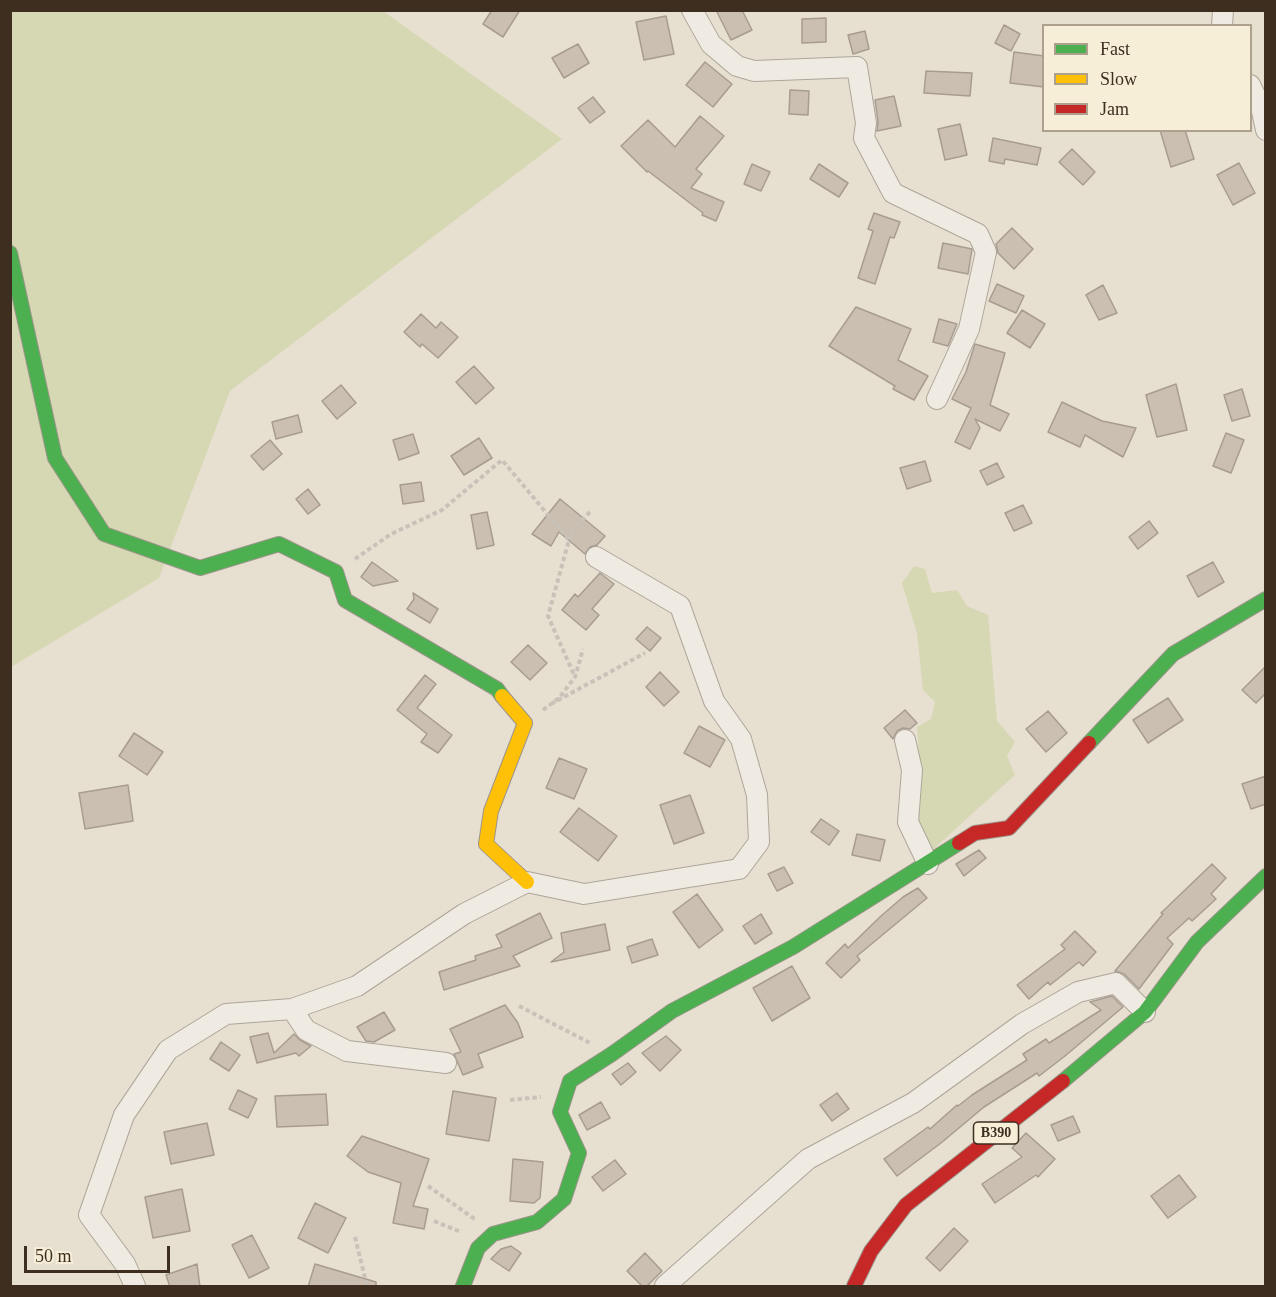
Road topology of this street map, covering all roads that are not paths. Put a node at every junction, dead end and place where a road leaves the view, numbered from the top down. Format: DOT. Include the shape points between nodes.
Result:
graph roads {
  1 [pos="692,10"];
  2 [pos="1252,88"];
  3 [pos="1266,130"];
  4 [pos="10,253"];
  5 [pos="937,399"];
  6 [pos="596,557"];
  7 [pos="1266,599"];
  8 [pos="905,740"];
  9 [pos="928,864"];
  10 [pos="1266,876"];
  11 [pos="527,882"];
  12 [pos="292,1009"];
  13 [pos="1144,1012"];
  14 [pos="446,1063"];
  15 [pos="135,1287"];
  16 [pos="463,1287"];
  17 [pos="665,1287"];
  18 [pos="854,1287"];
  1 -- 5 [label="street" via="711,44 737,66 754,70 857,67 866,123 864,138 893,193 978,234 986,252 969,329"];
  2 -- 3 [label="street"];
  4 -- 11 [label="street" via="55,458 104,534 200,568 279,544 336,572 345,600 497,689 525,723 491,811 486,844"];
  6 -- 11 [label="street" via="680,606 714,701 741,739 757,795 759,842 739,869 584,894"];
  7 -- 9 [label="street" via="1173,654 1009,828 975,833"];
  8 -- 9 [label="street" via="912,770 908,822"];
  9 -- 16 [label="street" via="793,947 672,1011 570,1081 560,1112 579,1153 564,1200 537,1222 493,1234 478,1248"];
  10 -- 13 [label="street, B390" via="1197,942"];
  11 -- 12 [label="street" via="464,914 357,986"];
  12 -- 14 [label="street" via="306,1029 347,1051"];
  12 -- 15 [label="street" via="226,1014 168,1050 124,1115 89,1215 125,1264"];
  13 -- 17 [label="street" via="1116,983 1078,992 1022,1024 913,1102 808,1159"];
  13 -- 18 [label="street, B390" via="906,1205 871,1251"];
}
